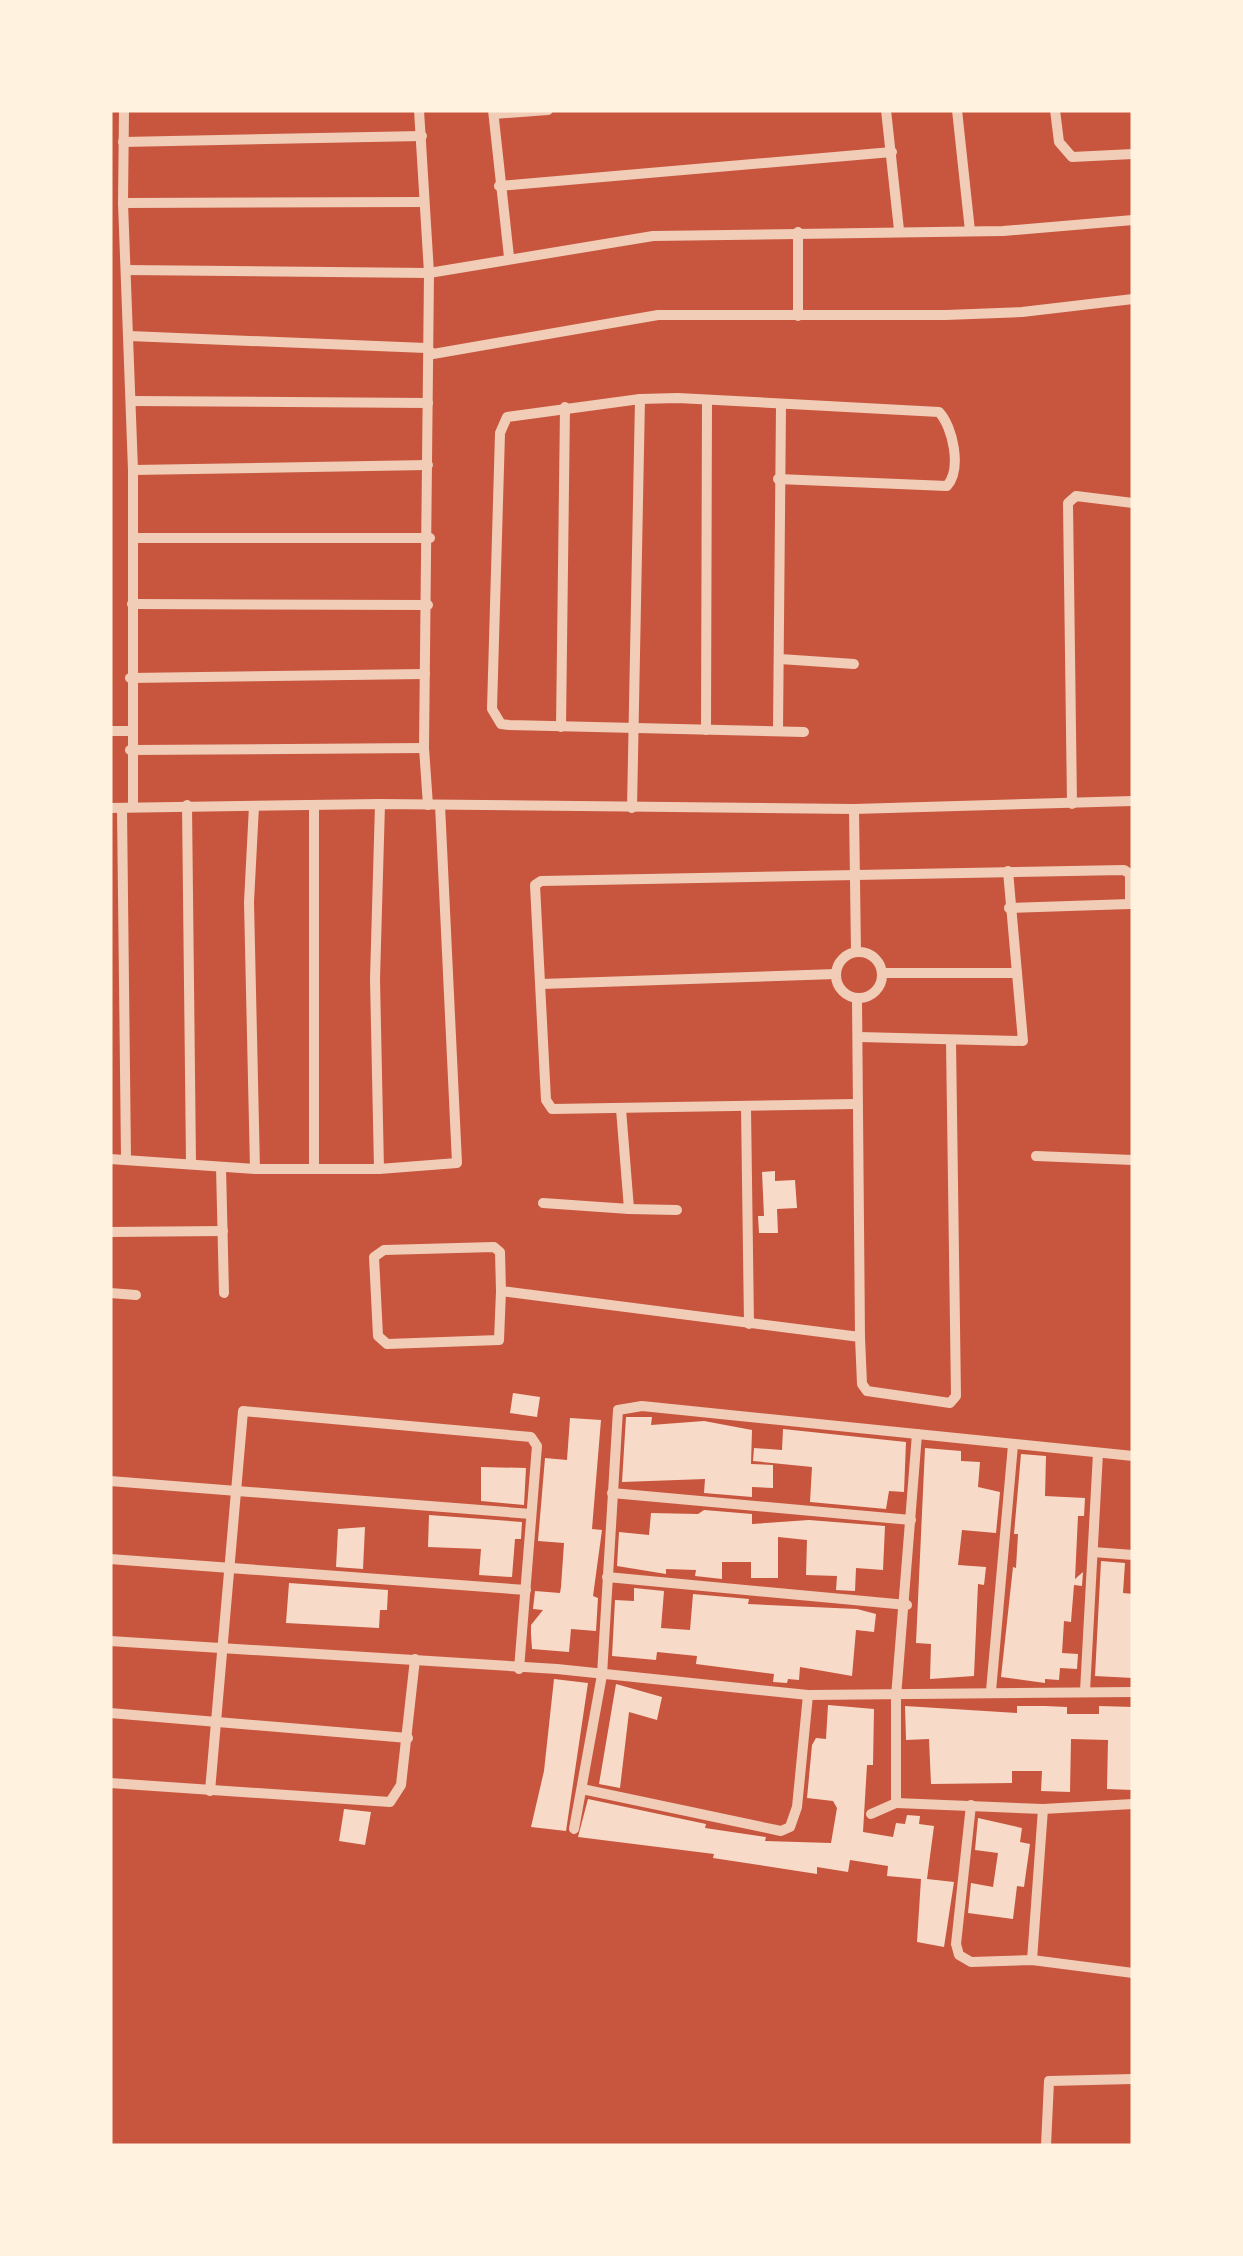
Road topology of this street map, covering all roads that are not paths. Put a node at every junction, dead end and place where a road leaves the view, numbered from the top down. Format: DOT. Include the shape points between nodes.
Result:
graph roads {
  1 [pos="124,110"];
  2 [pos="420,110"];
  3 [pos="548,110"];
  4 [pos="886,110"];
  5 [pos="957,110"];
  6 [pos="1055,110"];
  7 [pos="494,112"];
  8 [pos="422,136"];
  9 [pos="123,142"];
  10 [pos="892,152"];
  11 [pos="1133,154"];
  12 [pos="499,186"];
  13 [pos="424,202"];
  14 [pos="123,203"];
  15 [pos="1133,220"];
  16 [pos="899,230"];
  17 [pos="970,231"];
  18 [pos="798,232"];
  19 [pos="509,257"];
  20 [pos="126,270"];
  21 [pos="429,272"];
  22 [pos="1133,299"];
  23 [pos="798,316"];
  24 [pos="129,336"];
  25 [pos="426,348"];
  26 [pos="640,399"];
  27 [pos="132,401"];
  28 [pos="707,402"];
  29 [pos="428,403"];
  30 [pos="780,406"];
  31 [pos="566,408"];
  32 [pos="428,465"];
  33 [pos="133,470"];
  34 [pos="778,479"];
  35 [pos="1133,504"];
  36 [pos="133,538"];
  37 [pos="430,538"];
  38 [pos="132,604"];
  39 [pos="428,605"];
  40 [pos="780,659"];
  41 [pos="854,664"];
  42 [pos="425,674"];
  43 [pos="130,678"];
  44 [pos="560,727"];
  45 [pos="632,730"];
  46 [pos="706,730"];
  47 [pos="110,731"];
  48 [pos="132,731"];
  49 [pos="778,731"];
  50 [pos="804,732"];
  51 [pos="424,748"];
  52 [pos="130,750"];
  53 [pos="1133,801"];
  54 [pos="380,804"];
  55 [pos="1072,804"];
  56 [pos="187,805"];
  57 [pos="314,805"];
  58 [pos="434,805"];
  59 [pos="254,806"];
  60 [pos="122,807"];
  61 [pos="632,808"];
  62 [pos="854,809"];
  63 [pos="1008,871"];
  64 [pos="857,875"];
  65 [pos="1010,908"];
  66 [pos="856,952"];
  67 [pos="882,973"];
  68 [pos="836,974"];
  69 [pos="1018,974"];
  70 [pos="542,984"];
  71 [pos="857,998"];
  72 [pos="859,1037"];
  73 [pos="952,1042"];
  74 [pos="856,1104"];
  75 [pos="746,1107"];
  76 [pos="621,1109"];
  77 [pos="1036,1156"];
  78 [pos="110,1158"];
  79 [pos="126,1158"];
  80 [pos="1133,1160"];
  81 [pos="191,1162"];
  82 [pos="221,1166"];
  83 [pos="255,1169"];
  84 [pos="314,1169"];
  85 [pos="379,1170"];
  86 [pos="543,1203"];
  87 [pos="629,1209"];
  88 [pos="677,1210"];
  89 [pos="223,1231"];
  90 [pos="110,1232"];
  91 [pos="501,1291"];
  92 [pos="110,1293"];
  93 [pos="224,1293"];
  94 [pos="136,1294"];
  95 [pos="749,1324"];
  96 [pos="860,1337"];
  97 [pos="917,1434"];
  98 [pos="1012,1445"];
  99 [pos="1098,1453"];
  100 [pos="1133,1456"];
  101 [pos="110,1481"];
  102 [pos="237,1492"];
  103 [pos="612,1494"];
  104 [pos="531,1514"];
  105 [pos="910,1520"];
  106 [pos="1093,1552"];
  107 [pos="1133,1555"];
  108 [pos="110,1558"];
  109 [pos="228,1568"];
  110 [pos="606,1578"];
  111 [pos="526,1590"];
  112 [pos="906,1605"];
  113 [pos="110,1640"];
  114 [pos="223,1650"];
  115 [pos="415,1659"];
  116 [pos="519,1670"];
  117 [pos="602,1675"];
  118 [pos="991,1691"];
  119 [pos="1085,1691"];
  120 [pos="1133,1692"];
  121 [pos="808,1695"];
  122 [pos="896,1697"];
  123 [pos="110,1713"];
  124 [pos="216,1720"];
  125 [pos="408,1738"];
  126 [pos="110,1783"];
  127 [pos="582,1789"];
  128 [pos="210,1792"];
  129 [pos="896,1803"];
  130 [pos="1133,1804"];
  131 [pos="971,1805"];
  132 [pos="1043,1809"];
  133 [pos="871,1814"];
  134 [pos="574,1829"];
  135 [pos="1032,1960"];
  136 [pos="1133,1973"];
  137 [pos="1133,2079"];
  138 [pos="1046,2146"];
  1 -- 9 [label="street"];
  2 -- 8 [label="street"];
  3 -- 7 [label="street"];
  4 -- 10 [label="street"];
  5 -- 17 [label="street"];
  6 -- 11 [label="street" via="1059,142 1072,158"];
  7 -- 12 [label="street"];
  8 -- 9 [label="street"];
  8 -- 13 [label="street"];
  9 -- 14 [label="street"];
  10 -- 12 [label="street"];
  10 -- 16 [label="street"];
  12 -- 19 [label="street"];
  13 -- 14 [label="street"];
  13 -- 21 [label="street"];
  14 -- 20 [label="street"];
  15 -- 17 [label="street"];
  16 -- 17 [label="street"];
  16 -- 18 [label="street"];
  18 -- 19 [label="street" via="653,236"];
  18 -- 23 [label="street"];
  19 -- 21 [label="street"];
  20 -- 21 [label="street"];
  20 -- 24 [label="street"];
  21 -- 25 [label="street"];
  22 -- 23 [label="street" via="1022,312"];
  23 -- 25 [label="street" via="658,316 434,354"];
  24 -- 25 [label="street"];
  24 -- 27 [label="street"];
  25 -- 29 [label="street"];
  26 -- 28 [label="street"];
  26 -- 31 [label="street"];
  26 -- 45 [label="street"];
  27 -- 29 [label="street"];
  27 -- 33 [label="street"];
  28 -- 30 [label="street"];
  28 -- 46 [label="street"];
  29 -- 32 [label="street"];
  30 -- 34 [label="street"];
  30 -- 34 [label="street" via="939,412 950,428 954,471 947,486"];
  31 -- 44 [label="street"];
  31 -- 44 [label="street" via="508,417 500,432 492,710 501,724"];
  32 -- 33 [label="street"];
  32 -- 37 [label="street"];
  33 -- 36 [label="street"];
  34 -- 40 [label="street"];
  35 -- 55 [label="street" via="1076,496 1068,503"];
  36 -- 37 [label="street"];
  36 -- 38 [label="street"];
  37 -- 39 [label="street"];
  38 -- 39 [label="street"];
  38 -- 43 [label="street"];
  39 -- 42 [label="street"];
  40 -- 41 [label="street"];
  40 -- 49 [label="street"];
  42 -- 43 [label="street"];
  42 -- 51 [label="street"];
  43 -- 48 [label="street"];
  44 -- 45 [label="street"];
  45 -- 46 [label="street"];
  45 -- 61 [label="street"];
  46 -- 49 [label="street"];
  47 -- 48 [label="street"];
  48 -- 52 [label="street"];
  49 -- 50 [label="street"];
  51 -- 52 [label="street"];
  51 -- 58 [label="street"];
  52 -- 60 [label="street"];
  53 -- 55 [label="street"];
  54 -- 57 [label="street"];
  54 -- 58 [label="street"];
  54 -- 85 [label="street"];
  55 -- 62 [label="street"];
  56 -- 59 [label="street"];
  56 -- 60 [label="street"];
  56 -- 81 [label="street"];
  57 -- 59 [label="street"];
  57 -- 84 [label="street"];
  58 -- 61 [label="street"];
  58 -- 85 [label="street" via="460,1154 449,1167"];
  59 -- 83 [label="street"];
  60 -- 79 [label="street"];
  61 -- 62 [label="street"];
  62 -- 64 [label="street"];
  63 -- 64 [label="street"];
  63 -- 65 [label="street"];
  63 -- 65 [label="street" via="1124,870 1133,900"];
  64 -- 66 [label="street"];
  64 -- 70 [label="street" via="538,882 533,892"];
  65 -- 69 [label="street"];
  66 -- 67 [label="street" via="868,954"];
  66 -- 68 [label="street" via="846,955"];
  67 -- 69 [label="street"];
  67 -- 71 [label="street" via="875,992"];
  68 -- 70 [label="street"];
  68 -- 71 [label="street" via="838,986"];
  69 -- 73 [label="street" via="1023,1041"];
  70 -- 76 [label="street" via="550,1106"];
  71 -- 72 [label="street"];
  72 -- 73 [label="street"];
  72 -- 74 [label="street"];
  73 -- 96 [label="street" via="955,1399 946,1404 867,1391"];
  74 -- 75 [label="street"];
  74 -- 96 [label="street"];
  75 -- 76 [label="street"];
  75 -- 95 [label="street"];
  76 -- 87 [label="street"];
  77 -- 80 [label="street"];
  78 -- 79 [label="street"];
  79 -- 81 [label="street"];
  81 -- 82 [label="street"];
  82 -- 83 [label="street"];
  82 -- 89 [label="street"];
  83 -- 84 [label="street"];
  84 -- 85 [label="street"];
  86 -- 87 [label="street"];
  87 -- 88 [label="street"];
  89 -- 90 [label="street"];
  89 -- 93 [label="street"];
  91 -- 91 [label="street" via="499,1340 387,1344 378,1336 374,1257 384,1250 494,1247 500,1252"];
  91 -- 95 [label="street"];
  92 -- 94 [label="street"];
  95 -- 96 [label="street"];
  97 -- 98 [label="street"];
  97 -- 103 [label="street" via="625,1406 616,1418"];
  97 -- 105 [label="street"];
  98 -- 99 [label="street"];
  98 -- 118 [label="street"];
  99 -- 100 [label="street"];
  99 -- 106 [label="street"];
  101 -- 102 [label="street"];
  102 -- 104 [label="street"];
  102 -- 104 [label="street" via="240,1414 268,1410 531,1437"];
  102 -- 109 [label="street"];
  103 -- 105 [label="street"];
  103 -- 110 [label="street"];
  104 -- 111 [label="street"];
  105 -- 112 [label="street"];
  106 -- 107 [label="street"];
  106 -- 119 [label="street"];
  108 -- 109 [label="street"];
  109 -- 111 [label="street"];
  109 -- 114 [label="street"];
  110 -- 112 [label="street"];
  110 -- 117 [label="street"];
  111 -- 116 [label="street"];
  112 -- 122 [label="street"];
  113 -- 114 [label="street"];
  114 -- 115 [label="street"];
  114 -- 124 [label="street"];
  115 -- 116 [label="street"];
  115 -- 125 [label="street"];
  116 -- 117 [label="street"];
  117 -- 121 [label="street"];
  117 -- 127 [label="street"];
  118 -- 119 [label="street"];
  118 -- 122 [label="street"];
  119 -- 120 [label="street"];
  121 -- 122 [label="street"];
  121 -- 127 [label="street" via="790,1827"];
  122 -- 129 [label="street"];
  123 -- 124 [label="street"];
  124 -- 125 [label="street"];
  124 -- 128 [label="street"];
  125 -- 128 [label="street" via="401,1786 390,1802"];
  126 -- 128 [label="street"];
  127 -- 134 [label="street"];
  129 -- 131 [label="street"];
  129 -- 133 [label="street"];
  130 -- 132 [label="street"];
  131 -- 132 [label="street"];
  131 -- 135 [label="street" via="956,1950 971,1962"];
  132 -- 135 [label="street"];
  135 -- 136 [label="street"];
  137 -- 138 [label="street" via="1049,2081"];
}
